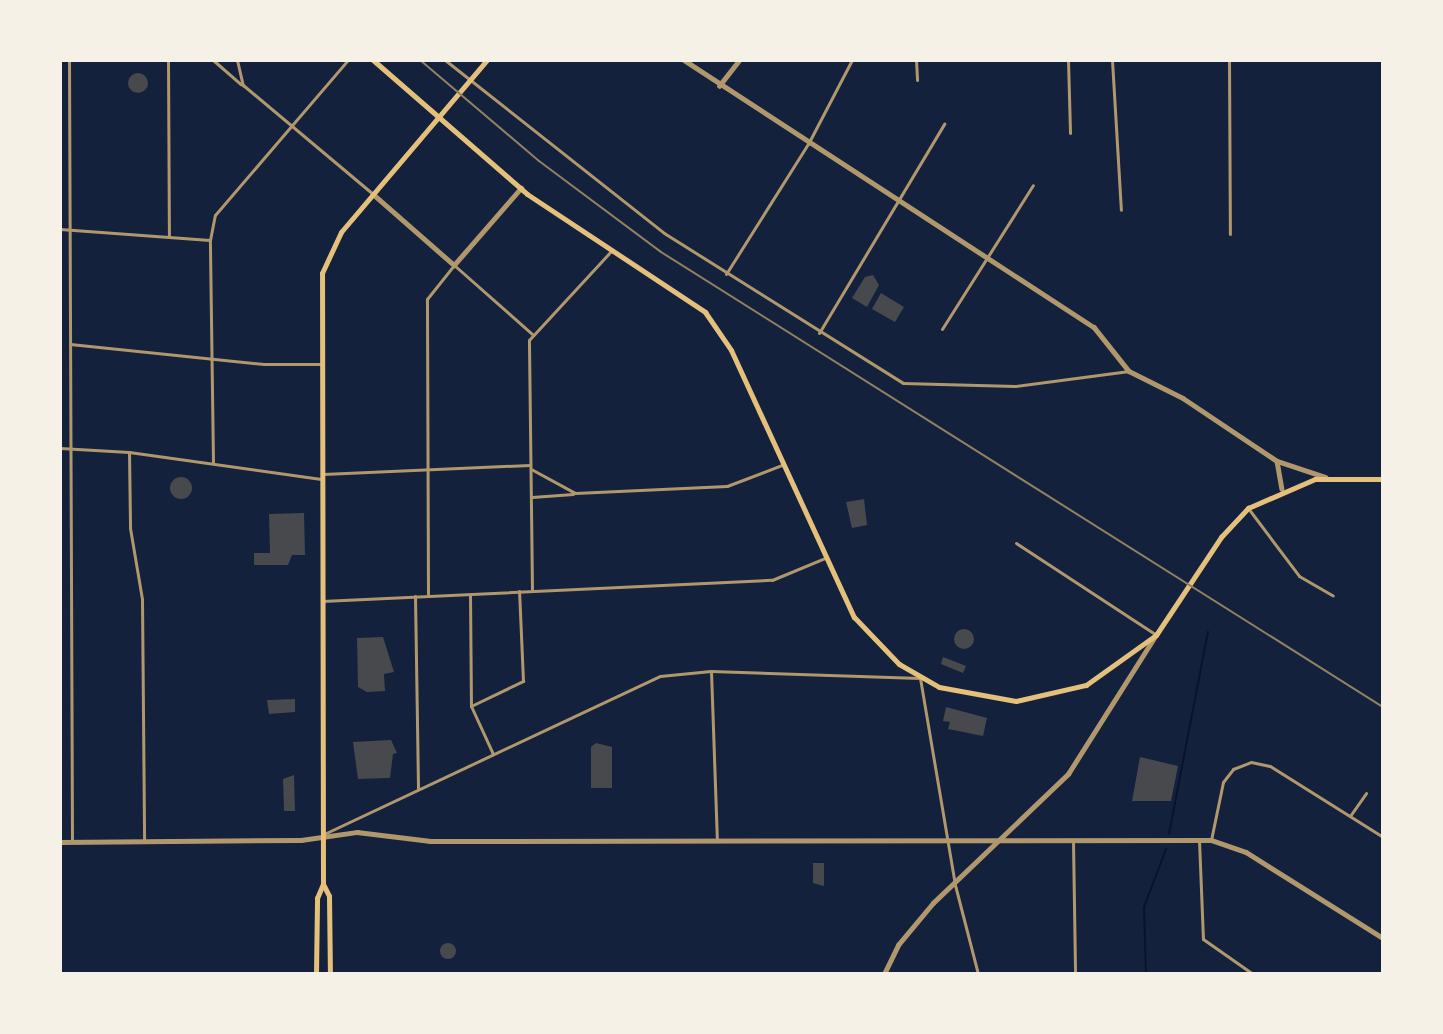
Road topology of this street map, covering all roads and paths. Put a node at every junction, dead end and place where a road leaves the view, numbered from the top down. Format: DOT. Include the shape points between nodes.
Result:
graph roads {
  1 [pos="69,60"];
  2 [pos="168,60"];
  3 [pos="213,60"];
  4 [pos="237,60"];
  5 [pos="348,60"];
  6 [pos="373,60"];
  7 [pos="445,60"];
  8 [pos="487,60"];
  9 [pos="684,60"];
  10 [pos="740,60"];
  11 [pos="852,60"];
  12 [pos="916,60"];
  13 [pos="1068,60"];
  14 [pos="1112,60"];
  15 [pos="1229,60"];
  16 [pos="917,80"];
  17 [pos="243,85"];
  18 [pos="719,86"];
  19 [pos="944,124"];
  20 [pos="290,125"];
  21 [pos="1070,133"];
  22 [pos="808,144"];
  23 [pos="1033,185"];
  24 [pos="520,188"];
  25 [pos="373,194"];
  26 [pos="897,200"];
  27 [pos="1121,210"];
  28 [pos="60,229"];
  29 [pos="69,230"];
  30 [pos="1230,234"];
  31 [pos="169,237"];
  32 [pos="210,240"];
  33 [pos="613,249"];
  34 [pos="985,256"];
  35 [pos="454,265"];
  36 [pos="726,274"];
  37 [pos="942,328"];
  38 [pos="819,333"];
  39 [pos="532,334"];
  40 [pos="70,344"];
  41 [pos="212,355"];
  42 [pos="321,364"];
  43 [pos="1129,371"];
  44 [pos="60,448"];
  45 [pos="70,448"];
  46 [pos="129,452"];
  47 [pos="1277,461"];
  48 [pos="213,463"];
  49 [pos="782,465"];
  50 [pos="530,467"];
  51 [pos="427,470"];
  52 [pos="321,477"];
  53 [pos="1326,477"];
  54 [pos="1383,479"];
  55 [pos="1282,489"];
  56 [pos="575,493"];
  57 [pos="531,498"];
  58 [pos="1248,508"];
  59 [pos="1016,543"];
  60 [pos="825,558"];
  61 [pos="532,590"];
  62 [pos="519,591"];
  63 [pos="471,594"];
  64 [pos="428,595"];
  65 [pos="415,596"];
  66 [pos="1333,596"];
  67 [pos="322,601"];
  68 [pos="1156,635"];
  69 [pos="711,671"];
  70 [pos="920,678"];
  71 [pos="471,706"];
  72 [pos="493,754"];
  73 [pos="418,789"];
  74 [pos="1366,793"];
  75 [pos="1350,816"];
  76 [pos="322,836"];
  77 [pos="1383,837"];
  78 [pos="1004,839"];
  79 [pos="1073,839"];
  80 [pos="717,840"];
  81 [pos="947,840"];
  82 [pos="1199,840"];
  83 [pos="1211,840"];
  84 [pos="144,841"];
  85 [pos="60,842"];
  86 [pos="72,842"];
  87 [pos="322,884"];
  88 [pos="955,885"];
  89 [pos="1383,938"];
  90 [pos="316,974"];
  91 [pos="330,974"];
  92 [pos="884,974"];
  93 [pos="978,974"];
  94 [pos="1075,974"];
  95 [pos="1254,974"];
  1 -- 29 [label="street"];
  2 -- 31 [label="street"];
  3 -- 17 [label="street"];
  4 -- 17 [label="street"];
  5 -- 20 [label="street"];
  6 -- 24 [label="main road"];
  7 -- 36 [label="street" via="626,205"];
  8 -- 25 [label="main road"];
  9 -- 18 [label="street"];
  10 -- 18 [label="street"];
  11 -- 22 [label="street"];
  12 -- 16 [label="street"];
  13 -- 21 [label="street"];
  14 -- 27 [label="street"];
  15 -- 30 [label="street"];
  17 -- 20 [label="street"];
  18 -- 22 [label="street"];
  19 -- 26 [label="street"];
  20 -- 25 [label="street"];
  20 -- 32 [label="street" via="220,206"];
  22 -- 26 [label="street"];
  22 -- 36 [label="street"];
  23 -- 34 [label="street"];
  24 -- 33 [label="main road"];
  24 -- 35 [label="street"];
  25 -- 35 [label="street"];
  25 -- 42 [label="main road" via="324,264"];
  26 -- 34 [label="street"];
  26 -- 38 [label="street"];
  28 -- 29 [label="street"];
  29 -- 31 [label="street"];
  29 -- 40 [label="street"];
  31 -- 32 [label="street"];
  32 -- 41 [label="street"];
  33 -- 39 [label="street"];
  33 -- 49 [label="main road" via="684,294 711,319"];
  34 -- 37 [label="street"];
  34 -- 43 [label="street" via="1094,327"];
  35 -- 39 [label="street"];
  35 -- 51 [label="street" via="426,303"];
  36 -- 38 [label="street"];
  38 -- 43 [label="street" via="903,383 1015,386"];
  39 -- 50 [label="street"];
  40 -- 41 [label="street"];
  40 -- 45 [label="street"];
  41 -- 42 [label="street" via="264,364"];
  41 -- 48 [label="street"];
  42 -- 52 [label="main road"];
  43 -- 47 [label="street" via="1183,398"];
  44 -- 45 [label="street"];
  45 -- 46 [label="street"];
  45 -- 86 [label="street"];
  46 -- 48 [label="street"];
  46 -- 84 [label="street" via="132,550 142,599"];
  47 -- 53 [label="street"];
  47 -- 55 [label="street"];
  48 -- 52 [label="street"];
  49 -- 56 [label="street" via="727,486"];
  49 -- 60 [label="main road"];
  50 -- 51 [label="street"];
  50 -- 56 [label="street"];
  50 -- 57 [label="street"];
  51 -- 52 [label="street"];
  51 -- 64 [label="street"];
  52 -- 67 [label="main road"];
  53 -- 54 [label="main road"];
  53 -- 55 [label="main road"];
  55 -- 58 [label="main road"];
  56 -- 57 [label="street"];
  57 -- 61 [label="street"];
  58 -- 66 [label="street" via="1299,576"];
  58 -- 68 [label="main road" via="1221,537"];
  59 -- 68 [label="street"];
  60 -- 61 [label="street" via="772,580"];
  60 -- 70 [label="main road" via="867,635"];
  61 -- 62 [label="street"];
  62 -- 63 [label="street"];
  62 -- 71 [label="street" via="522,681"];
  63 -- 64 [label="street"];
  63 -- 71 [label="street"];
  64 -- 65 [label="street"];
  65 -- 67 [label="street"];
  65 -- 73 [label="street"];
  67 -- 76 [label="main road"];
  68 -- 70 [label="main road" via="1104,677 1048,697 992,700"];
  68 -- 78 [label="street" via="1072,769"];
  69 -- 70 [label="street"];
  69 -- 72 [label="street" via="644,682"];
  69 -- 80 [label="street"];
  70 -- 81 [label="street"];
  71 -- 72 [label="street"];
  72 -- 73 [label="street"];
  73 -- 76 [label="street"];
  74 -- 75 [label="street"];
  75 -- 77 [label="street"];
  75 -- 83 [label="street" via="1270,766 1244,763 1223,782"];
  76 -- 80 [label="street" via="357,832 430,840"];
  76 -- 84 [label="street"];
  76 -- 87 [label="main road"];
  78 -- 79 [label="street"];
  78 -- 81 [label="street"];
  78 -- 88 [label="street"];
  79 -- 82 [label="street"];
  79 -- 94 [label="street"];
  80 -- 81 [label="street"];
  81 -- 88 [label="street"];
  82 -- 83 [label="street"];
  82 -- 95 [label="street" via="1205,942"];
  83 -- 89 [label="street" via="1246,852"];
  84 -- 86 [label="street"];
  85 -- 86 [label="street"];
  87 -- 90 [label="main road" via="316,898"];
  87 -- 91 [label="main road" via="329,896"];
  88 -- 92 [label="street" via="918,919"];
  88 -- 93 [label="street"];
}
